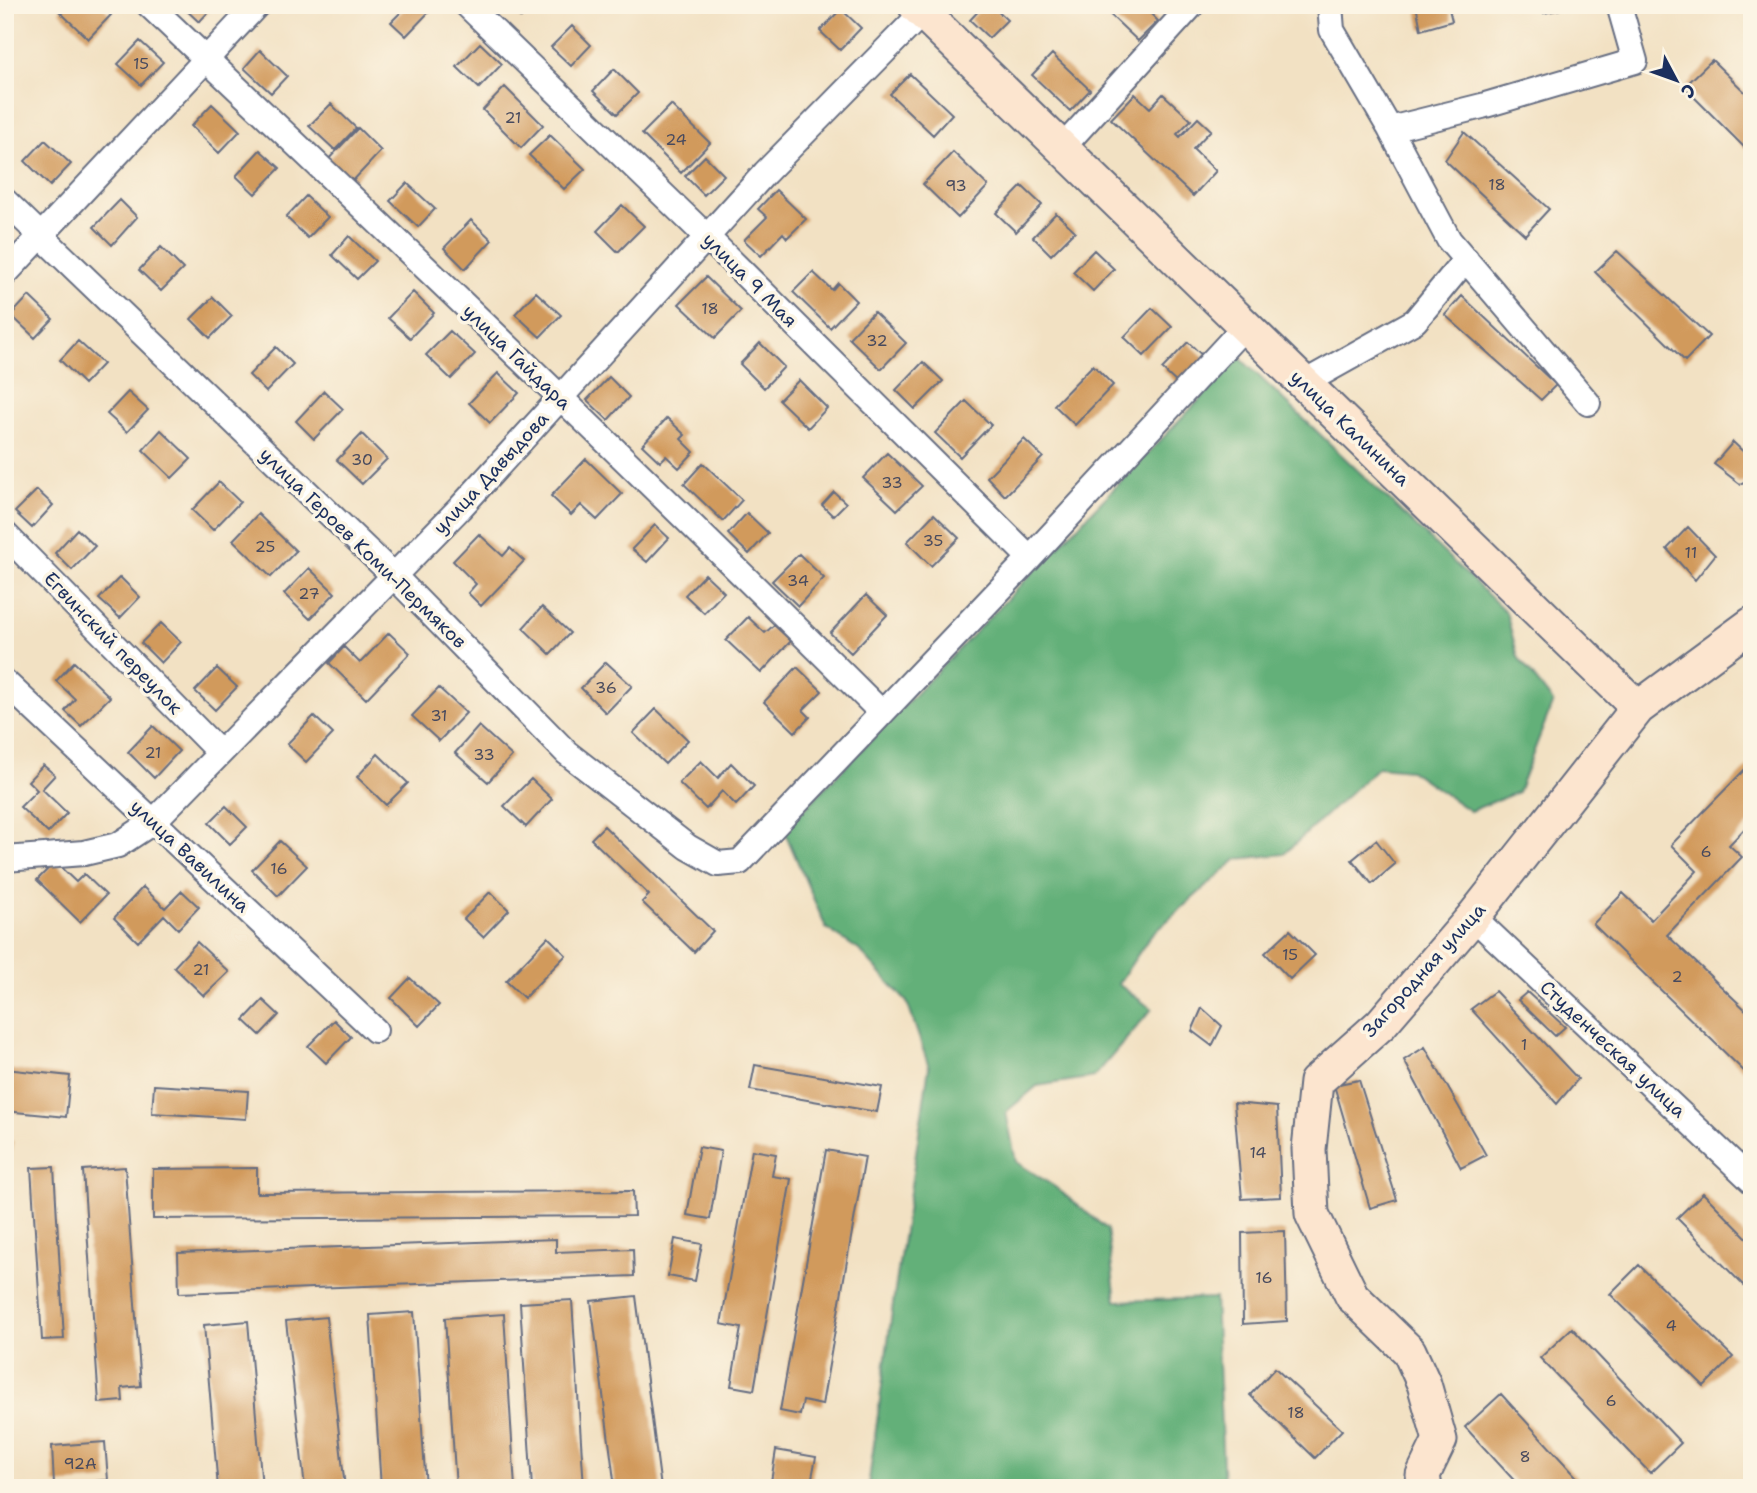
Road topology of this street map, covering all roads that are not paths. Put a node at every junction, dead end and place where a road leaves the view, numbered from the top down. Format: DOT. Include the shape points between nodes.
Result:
graph roads {
  1 [pos="149,5"];
  2 [pos="257,5"];
  3 [pos="467,5"];
  4 [pos="1192,5"];
  5 [pos="1330,5"];
  6 [pos="1619,5"];
  7 [pos="923,8"];
  8 [pos="206,60"];
  9 [pos="1390,129"];
  10 [pos="1062,148"];
  11 [pos="5,201"];
  12 [pos="41,235"];
  13 [pos="707,237"];
  14 [pos="1466,260"];
  15 [pos="5,274"];
  16 [pos="1245,326"];
  17 [pos="1304,383"];
  18 [pos="560,398"];
  19 [pos="1588,403"];
  20 [pos="5,534"];
  21 [pos="1030,558"];
  22 [pos="394,576"];
  23 [pos="1752,624"];
  24 [pos="5,682"];
  25 [pos="1639,708"];
  26 [pos="882,713"];
  27 [pos="220,753"];
  28 [pos="153,822"];
  29 [pos="5,859"];
  30 [pos="1473,917"];
  31 [pos="375,1030"];
  32 [pos="1752,1181"];
  33 [pos="1425,1488"];
  1 -- 8 [label="street, улица Гайдара"];
  2 -- 8 [label="street"];
  3 -- 13 [label="street, улица 9 Мая"];
  4 -- 10 [label="street"];
  5 -- 9 [label="street" via="1332,30"];
  6 -- 9 [label="street" via="1635,61"];
  7 -- 10 [label="street, улица Калинина"];
  7 -- 13 [label="street, улица Давыдова"];
  8 -- 12 [label="street"];
  8 -- 18 [label="street, улица Гайдара"];
  9 -- 14 [label="street" via="1449,240"];
  10 -- 16 [label="street, улица Калинина"];
  11 -- 12 [label="street, улица Героев Коми-Пермяков"];
  12 -- 15 [label="street"];
  12 -- 22 [label="street, улица Героев Коми-Пермяков"];
  13 -- 18 [label="street, улица Давыдова"];
  13 -- 21 [label="street, улица 9 Мая"];
  14 -- 17 [label="street" via="1415,321"];
  14 -- 19 [label="street"];
  16 -- 17 [label="street, улица Калинина"];
  16 -- 21 [label="street"];
  17 -- 25 [label="street, улица Калинина"];
  18 -- 22 [label="street, улица Давыдова"];
  18 -- 26 [label="street, улица Гайдара"];
  20 -- 27 [label="street, Егвинский переулок"];
  21 -- 26 [label="street"];
  22 -- 26 [label="street, улица Героев Коми-Пермяков" via="567,753 688,847 718,864 740,862"];
  22 -- 27 [label="street, улица Давыдова"];
  23 -- 25 [label="street, Загородная улица"];
  24 -- 28 [label="street, улица Вавилина"];
  25 -- 30 [label="street, Загородная улица"];
  27 -- 28 [label="street, улица Давыдова"];
  28 -- 29 [label="street, улица Давыдова" via="118,845 84,853"];
  28 -- 31 [label="street, улица Вавилина"];
  30 -- 32 [label="street, Студенческая улица"];
  30 -- 33 [label="street, Загородная улица" via="1381,1024 1316,1082 1309,1149 1312,1214 1352,1296 1409,1351 1424,1384 1440,1440 1423,1475"];
}
